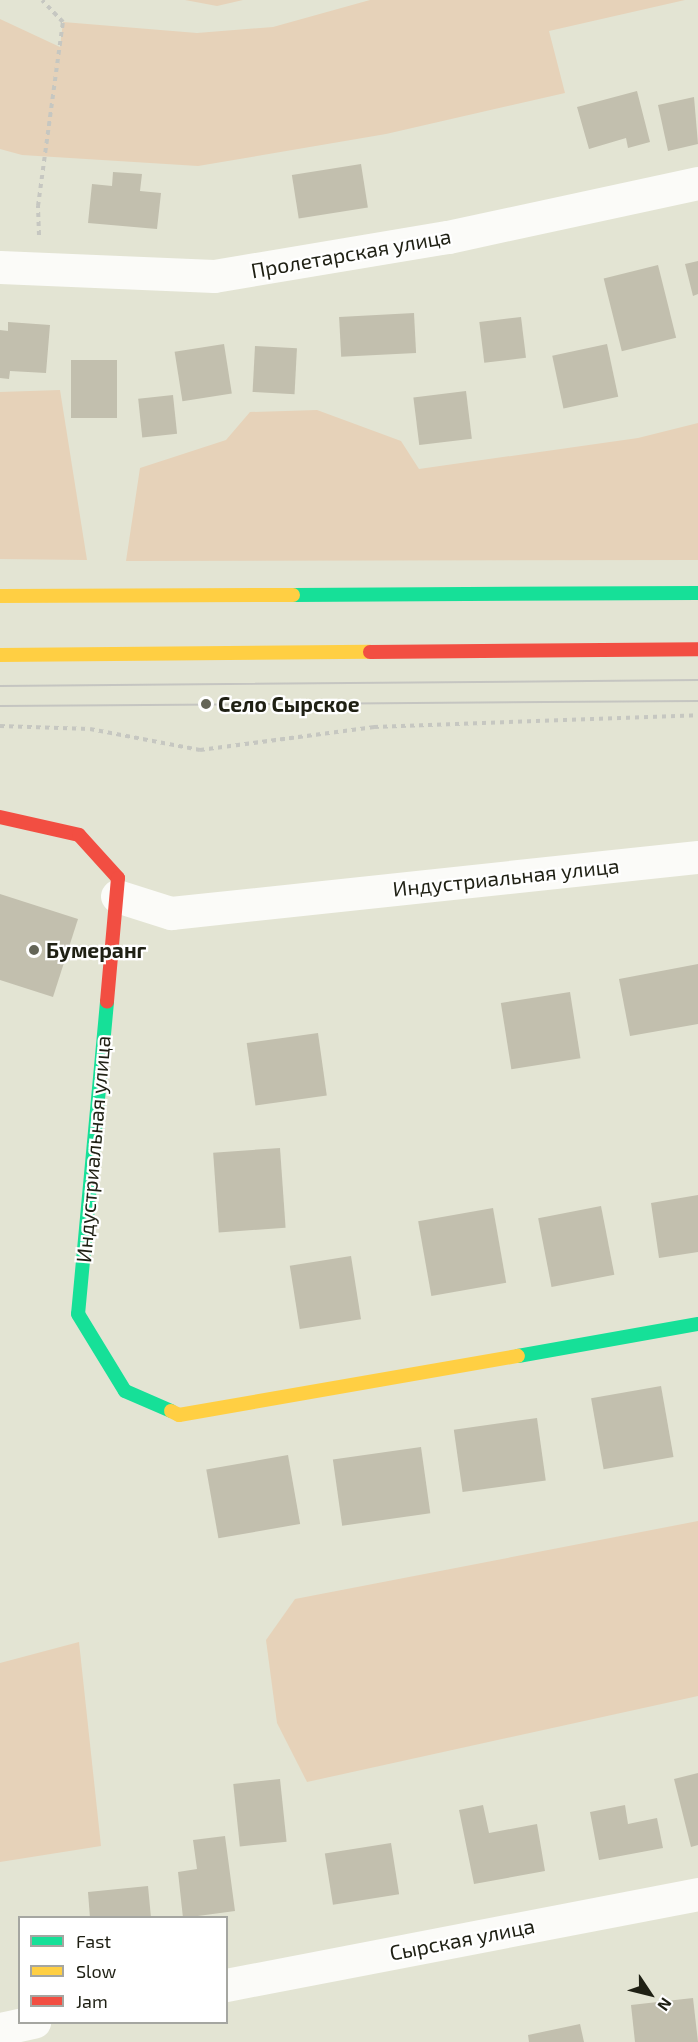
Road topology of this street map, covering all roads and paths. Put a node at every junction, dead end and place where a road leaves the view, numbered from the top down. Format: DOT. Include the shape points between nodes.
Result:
graph roads {
  1 [pos="42,0"];
  2 [pos="698,183"];
  3 [pos="0,267"];
  4 [pos="40,272"];
  5 [pos="698,593"];
  6 [pos="0,596"];
  7 [pos="698,649"];
  8 [pos="0,655"];
  9 [pos="698,715"];
  10 [pos="0,726"];
  11 [pos="0,817"];
  12 [pos="698,857"];
  13 [pos="117,896"];
  14 [pos="698,1324"];
  15 [pos="698,1894"];
  16 [pos="228,1985"];
  17 [pos="24,2024"];
  18 [pos="0,2029"];
  1 -- 4 [label="path" via="63,22 38,206"];
  2 -- 4 [label="street, Пролетарская улица" via="448,237 214,276"];
  3 -- 4 [label="street, Пролетарская улица"];
  5 -- 6 [label="main road"];
  7 -- 8 [label="main road"];
  9 -- 10 [label="path" via="374,727 200,750 90,729"];
  11 -- 13 [label="main road" via="79,835 118,878"];
  12 -- 13 [label="street, Индустриальная улица" via="171,913"];
  13 -- 14 [label="main road, Индустриальная улица" via="78,1314 125,1391 179,1414"];
  15 -- 16 [label="street, Сырская улица"];
  17 -- 18 [label="street"];
}
